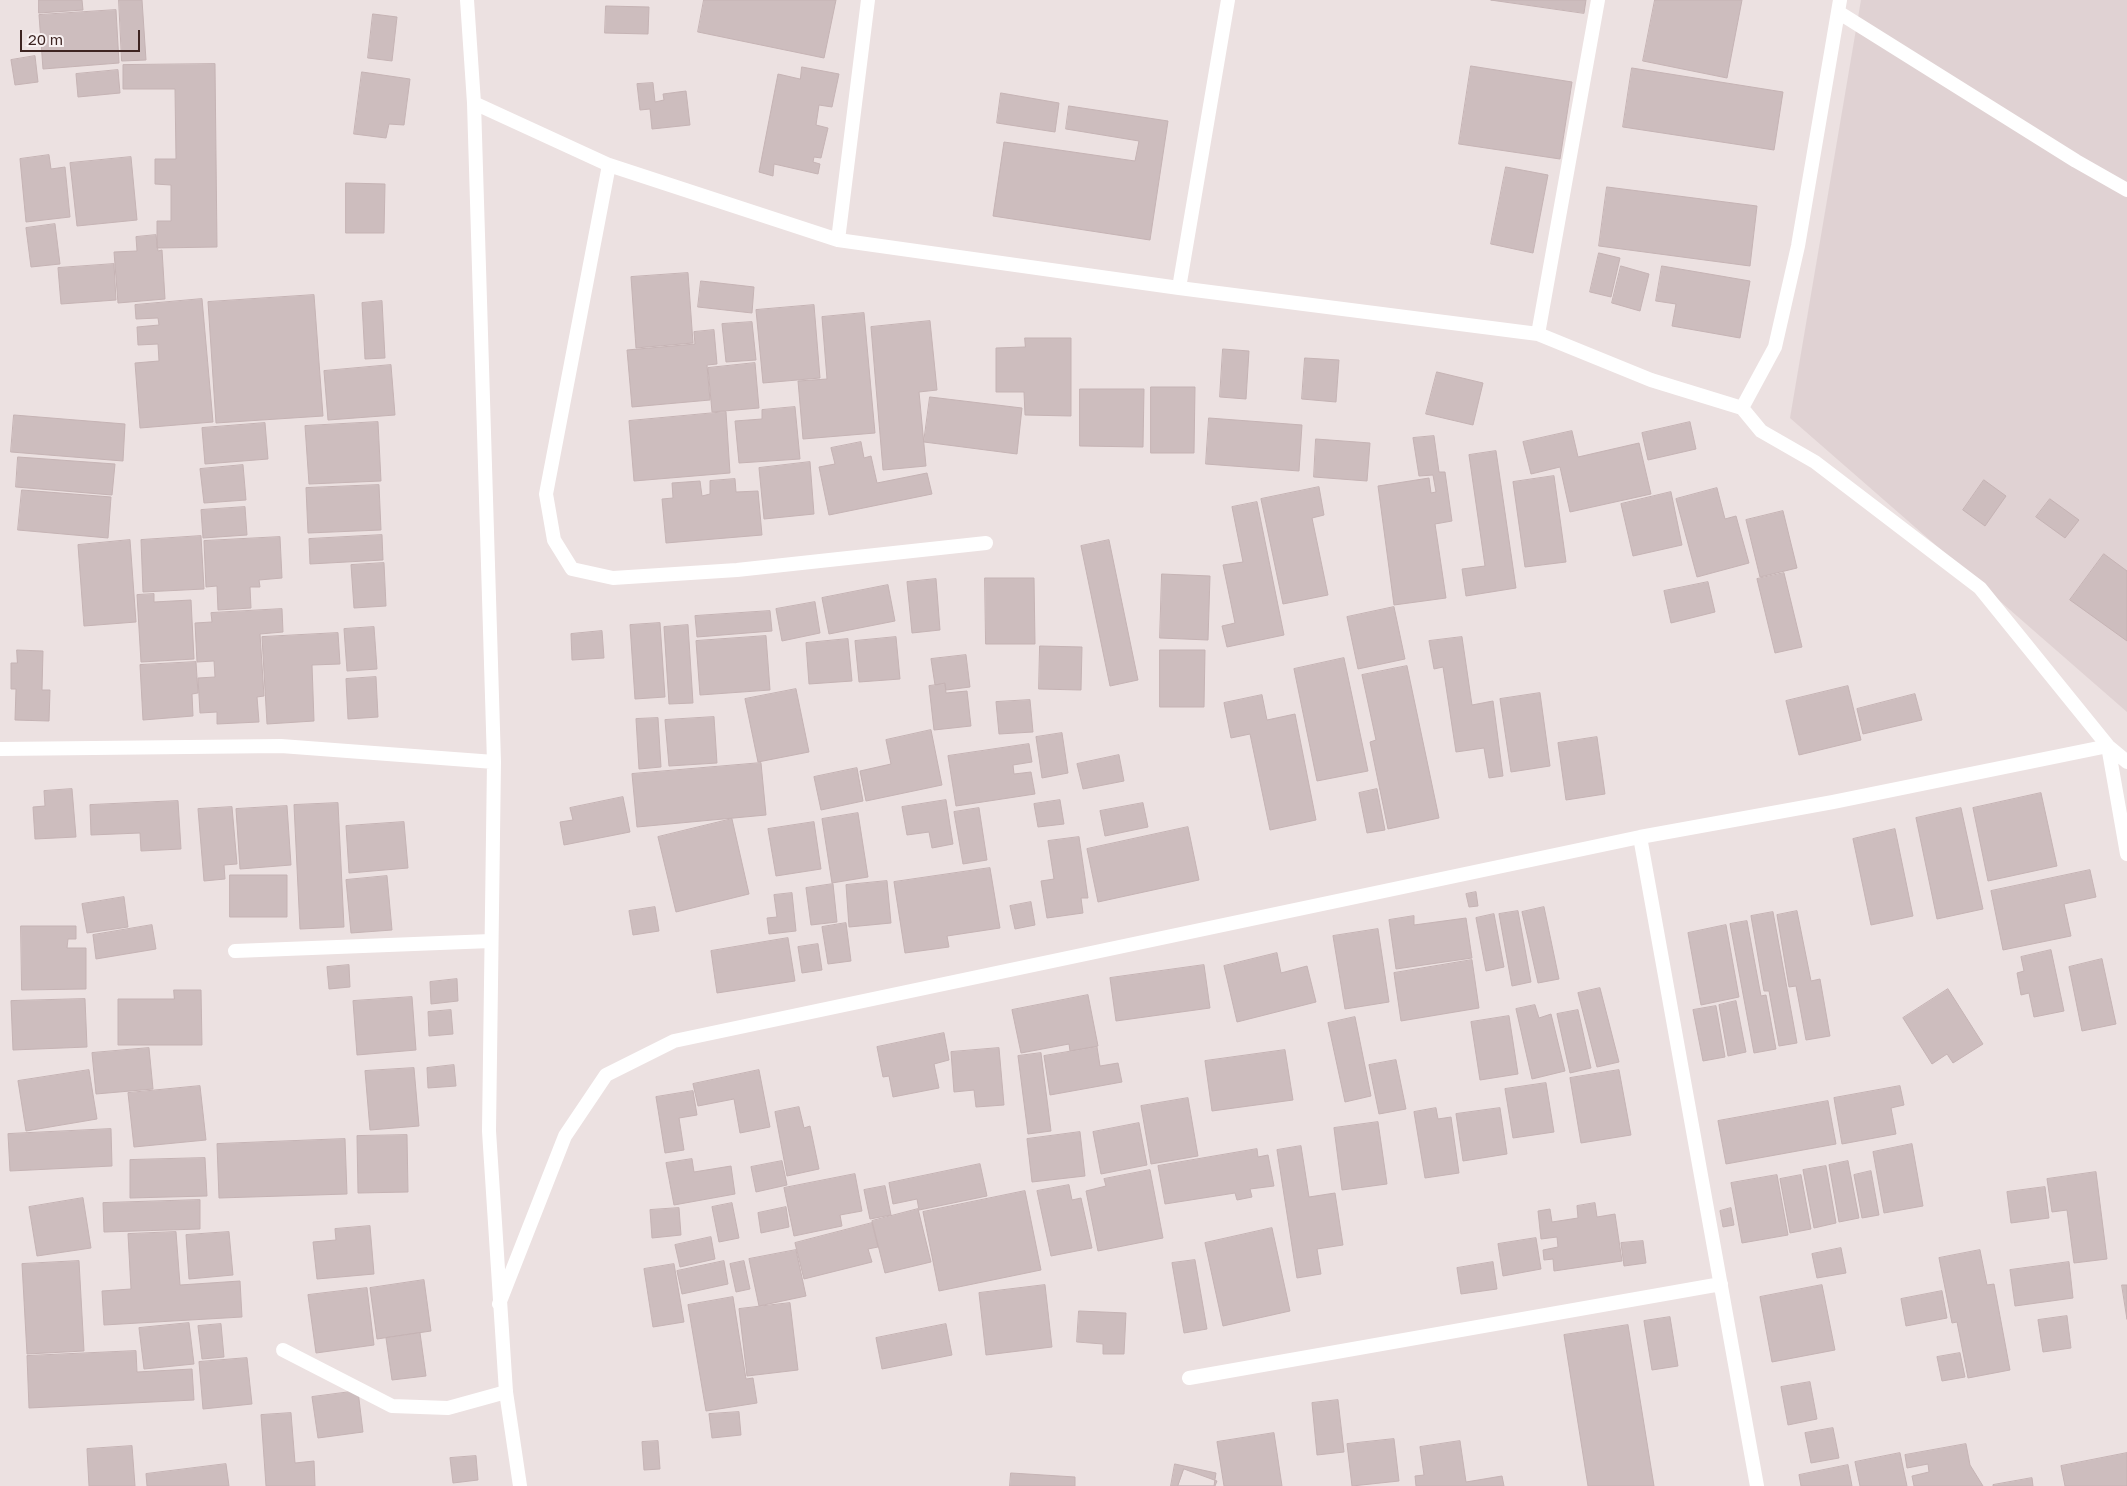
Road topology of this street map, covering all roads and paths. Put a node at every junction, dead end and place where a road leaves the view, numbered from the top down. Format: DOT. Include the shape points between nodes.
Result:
graph roads {
  1 [pos="467,0"];
  2 [pos="868,0"];
  3 [pos="1228,0"];
  4 [pos="1598,0"];
  5 [pos="1839,6"];
  6 [pos="474,103"];
  7 [pos="609,165"];
  8 [pos="2127,190"];
  9 [pos="838,240"];
  10 [pos="1180,288"];
  11 [pos="1538,334"];
  12 [pos="1742,408"];
  13 [pos="986,543"];
  14 [pos="2108,746"];
  15 [pos="0,749"];
  16 [pos="494,762"];
  17 [pos="2127,762"];
  18 [pos="1640,837"];
  19 [pos="2127,854"];
  20 [pos="491,941"];
  21 [pos="235,951"];
  22 [pos="1721,1284"];
  23 [pos="499,1304"];
  24 [pos="284,1350"];
  25 [pos="1189,1378"];
  26 [pos="506,1392"];
  27 [pos="520,1486"];
  28 [pos="1757,1486"];
  1 -- 6 [label="street"];
  2 -- 9 [label="street"];
  3 -- 10 [label="street"];
  4 -- 11 [label="street"];
  5 -- 8 [label="street" via="2067,156"];
  5 -- 12 [label="street" via="1798,246 1777,338"];
  6 -- 7 [label="street"];
  6 -- 16 [label="street"];
  7 -- 9 [label="street"];
  7 -- 13 [label="street" via="546,494 554,540 572,569 613,578 736,570"];
  9 -- 10 [label="street"];
  10 -- 11 [label="street"];
  11 -- 12 [label="street" via="1651,380"];
  12 -- 14 [label="street" via="1761,431 1815,462 1980,588"];
  14 -- 17 [label="street"];
  14 -- 18 [label="street"];
  14 -- 19 [label="street"];
  15 -- 16 [label="street" via="281,746"];
  16 -- 20 [label="street"];
  18 -- 22 [label="street"];
  18 -- 23 [label="street" via="674,1041 606,1075 580,1113 565,1136"];
  20 -- 21 [label="street"];
  20 -- 23 [label="street" via="489,1131"];
  22 -- 25 [label="street"];
  22 -- 28 [label="street"];
  23 -- 26 [label="street"];
  24 -- 26 [label="street" via="392,1406 448,1408"];
  26 -- 27 [label="street"];
}
